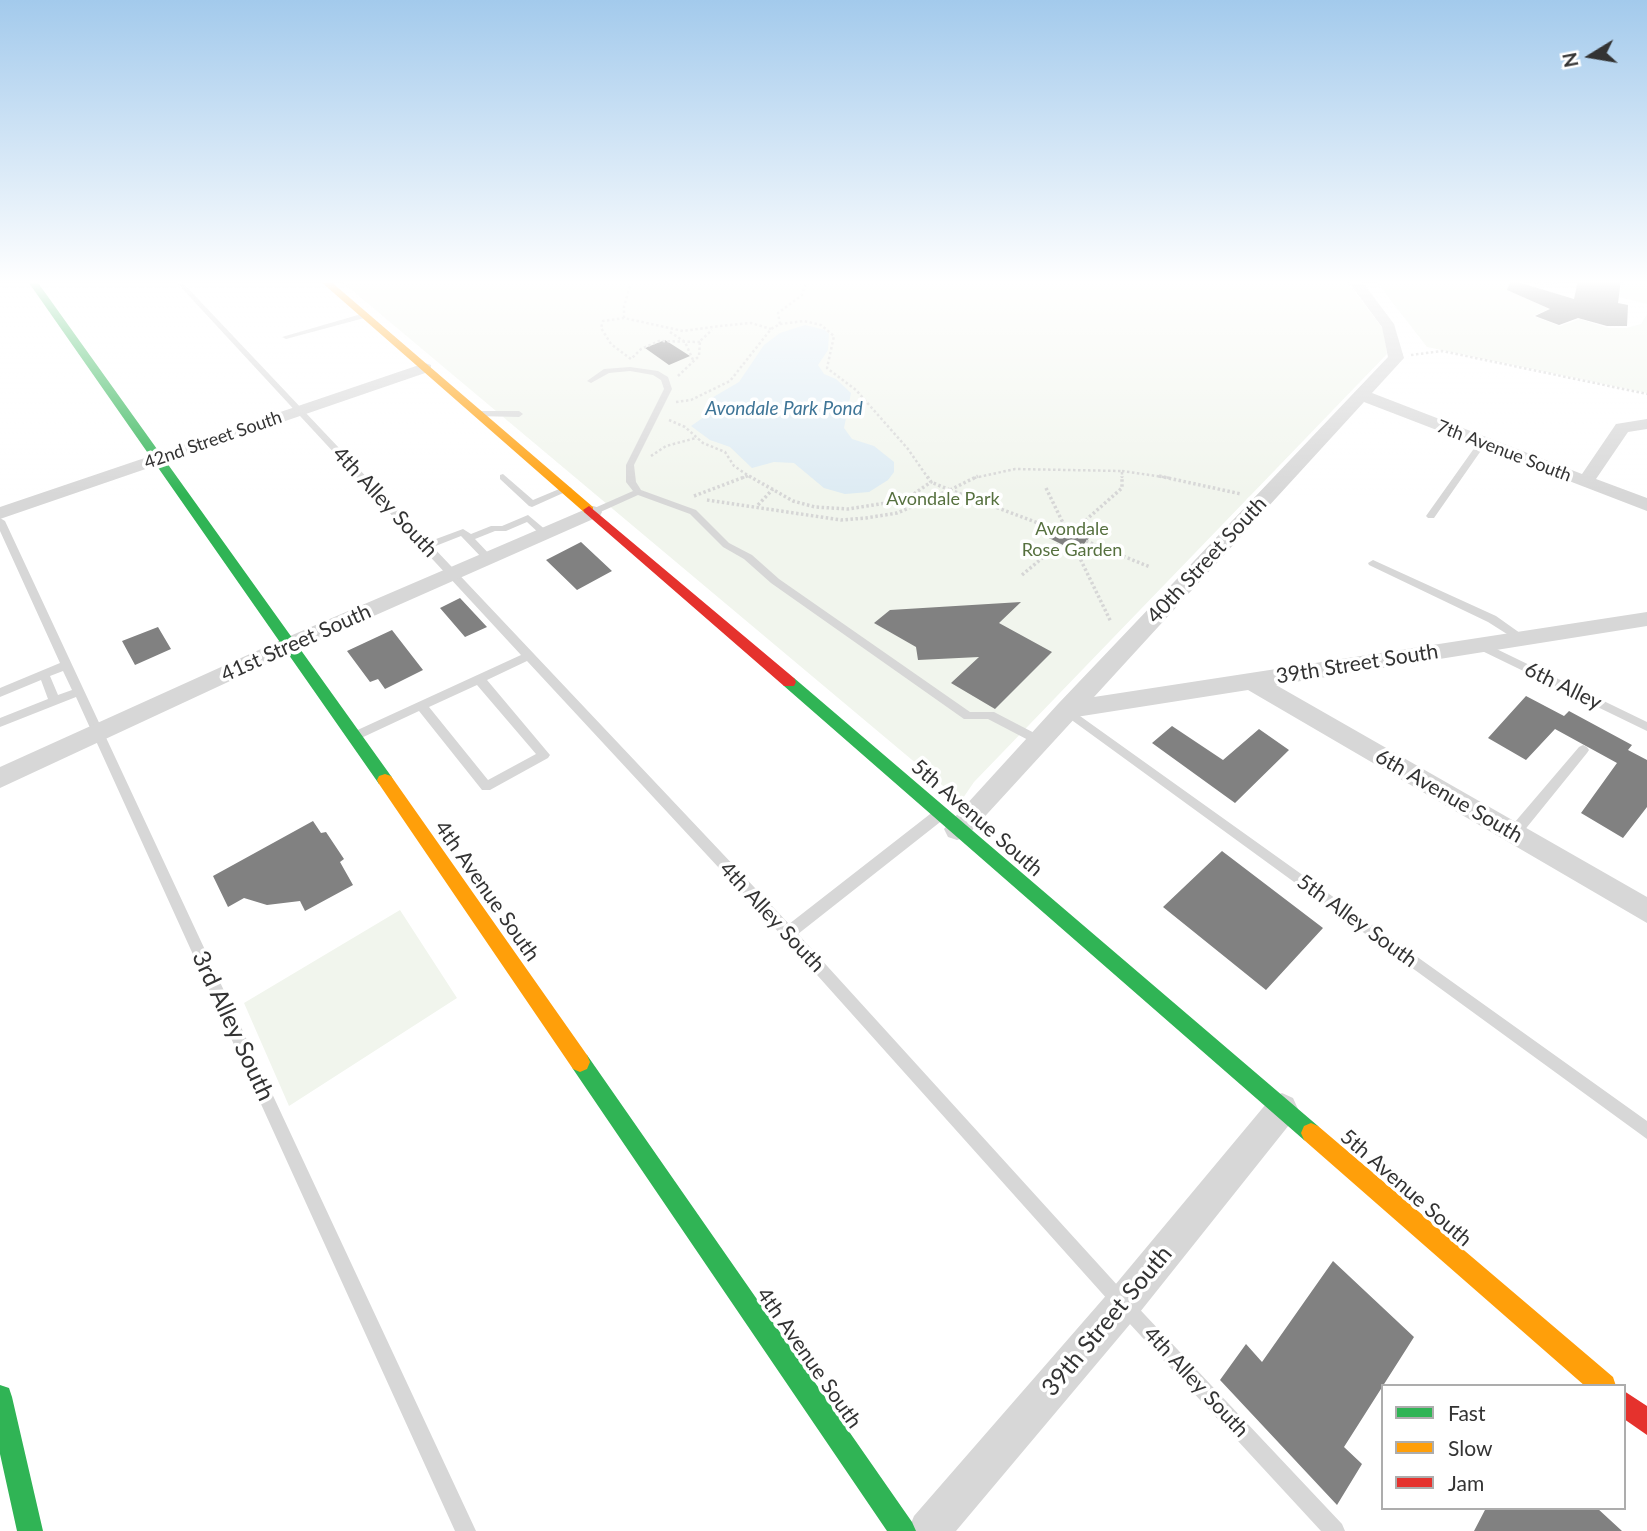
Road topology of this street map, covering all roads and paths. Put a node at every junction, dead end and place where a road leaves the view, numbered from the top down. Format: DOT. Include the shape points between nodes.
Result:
graph roads {
  1 [pos="81,351"];
  2 [pos="245,351"];
  3 [pos="406,351"];
  4 [pos="621,351"];
  5 [pos="641,351"];
  6 [pos="689,351"];
  7 [pos="700,351"];
  8 [pos="753,351"];
  9 [pos="831,351"];
  10 [pos="1395,351"];
  11 [pos="1439,351"];
  12 [pos="1444,351"];
  13 [pos="1396,358"];
  14 [pos="693,360"];
  15 [pos="425,368"];
  16 [pos="678,377"];
  17 [pos="591,381"];
  18 [pos="1647,394"];
  19 [pos="1362,395"];
  20 [pos="675,402"];
  21 [pos="299,410"];
  22 [pos="480,414"];
  23 [pos="519,414"];
  24 [pos="665,418"];
  25 [pos="1647,424"];
  26 [pos="696,438"];
  27 [pos="1483,442"];
  28 [pos="624,443"];
  29 [pos="638,445"];
  30 [pos="156,460"];
  31 [pos="643,464"];
  32 [pos="1122,471"];
  33 [pos="748,476"];
  34 [pos="503,477"];
  35 [pos="931,482"];
  36 [pos="1585,482"];
  37 [pos="1045,488"];
  38 [pos="567,489"];
  39 [pos="773,489"];
  40 [pos="950,490"];
  41 [pos="638,492"];
  42 [pos="1241,494"];
  43 [pos="694,496"];
  44 [pos="707,500"];
  45 [pos="532,504"];
  46 [pos="758,505"];
  47 [pos="1647,505"];
  48 [pos="593,512"];
  49 [pos="0,513"];
  50 [pos="1431,516"];
  51 [pos="0,521"];
  52 [pos="1064,525"];
  53 [pos="536,526"];
  54 [pos="1078,527"];
  55 [pos="1054,530"];
  56 [pos="470,538"];
  57 [pos="1086,541"];
  58 [pos="1060,543"];
  59 [pos="426,546"];
  60 [pos="1074,546"];
  61 [pos="488,558"];
  62 [pos="1373,563"];
  63 [pos="1150,567"];
  64 [pos="452,573"];
  65 [pos="1022,575"];
  66 [pos="1647,618"];
  67 [pos="1111,622"];
  68 [pos="1522,638"];
  69 [pos="291,644"];
  70 [pos="1480,645"];
  71 [pos="529,656"];
  72 [pos="66,665"];
  73 [pos="44,674"];
  74 [pos="479,679"];
  75 [pos="1251,681"];
  76 [pos="78,692"];
  77 [pos="12,699"];
  78 [pos="55,701"];
  79 [pos="421,705"];
  80 [pos="1066,710"];
  81 [pos="0,723"];
  82 [pos="1647,727"];
  83 [pos="98,734"];
  84 [pos="354,736"];
  85 [pos="1038,740"];
  86 [pos="1583,750"];
  87 [pos="0,778"];
  88 [pos="940,814"];
  89 [pos="957,829"];
  90 [pos="1514,833"];
  91 [pos="1647,911"];
  92 [pos="788,933"];
  93 [pos="1282,1109"];
  94 [pos="1647,1131"];
  95 [pos="1123,1304"];
  96 [pos="1603,1384"];
  97 [pos="0,1397"];
  98 [pos="1626,1405"];
  99 [pos="1647,1422"];
  100 [pos="30,1531"];
  101 [pos="466,1531"];
  102 [pos="903,1531"];
  103 [pos="929,1531"];
  104 [pos="1335,1531"];
  1 -- 30 [label="street, 4th Avenue South"];
  2 -- 21 [label="lane, 4th Alley South"];
  3 -- 15 [label="street, 5th Avenue South"];
  4 -- 5 [label="path" via="631,359"];
  6 -- 14 [label="path"];
  7 -- 14 [label="path"];
  8 -- 20 [label="path" via="730,381 691,400"];
  9 -- 35 [label="path" via="827,368 864,399"];
  10 -- 13 [label="street"];
  11 -- 13 [label="path"];
  12 -- 18 [label="path"];
  13 -- 19 [label="street, 40th Street South"];
  14 -- 16 [label="path"];
  15 -- 21 [label="street, 42nd Street South"];
  15 -- 22 [label="street, 5th Avenue South"];
  17 -- 29 [label="lane" via="607,371 630,369 665,379 668,388 662,403"];
  19 -- 27 [label="street, 7th Avenue South"];
  19 -- 80 [label="street, 40th Street South"];
  21 -- 30 [label="street, 42nd Street South"];
  21 -- 59 [label="lane, 4th Alley South"];
  22 -- 23 [label="lane"];
  22 -- 38 [label="street, 5th Avenue South"];
  24 -- 26 [label="path"];
  25 -- 36 [label="street" via="1622,428"];
  26 -- 31 [label="path" via="666,446"];
  26 -- 33 [label="path" via="725,452"];
  27 -- 36 [label="street, 7th Avenue South"];
  27 -- 50 [label="lane"];
  28 -- 29 [label="lane"];
  29 -- 41 [label="lane" via="629,474"];
  30 -- 49 [label="street, 42nd Street South"];
  30 -- 69 [label="street, 4th Avenue South"];
  32 -- 40 [label="path" via="1015,469 981,474"];
  32 -- 42 [label="path"];
  32 -- 54 [label="path" via="1122,488"];
  33 -- 39 [label="path"];
  33 -- 43 [label="path"];
  34 -- 45 [label="lane"];
  35 -- 39 [label="path" via="905,500 849,509 793,501"];
  35 -- 40 [label="path"];
  36 -- 47 [label="street, 7th Avenue South"];
  37 -- 52 [label="path"];
  38 -- 45 [label="lane"];
  38 -- 48 [label="street, 5th Avenue South"];
  39 -- 46 [label="path"];
  40 -- 46 [label="path" via="897,513 841,520"];
  40 -- 55 [label="path"];
  41 -- 48 [label="lane"];
  41 -- 85 [label="lane" via="693,512 726,545 968,716 989,715"];
  44 -- 46 [label="path"];
  45 -- 53 [label="lane"];
  48 -- 53 [label="street, 41st Street South"];
  48 -- 88 [label="street, 5th Avenue South"];
  51 -- 72 [label="lane, 3rd Alley South"];
  53 -- 56 [label="lane" via="494,528"];
  53 -- 61 [label="street, 41st Street South"];
  56 -- 59 [label="lane" via="463,532"];
  56 -- 61 [label="lane"];
  57 -- 63 [label="path"];
  58 -- 65 [label="path"];
  59 -- 64 [label="lane, 4th Alley South"];
  60 -- 67 [label="path"];
  61 -- 64 [label="street, 41st Street South"];
  62 -- 68 [label="lane"];
  64 -- 69 [label="street, 41st Street South"];
  64 -- 71 [label="lane, 4th Alley South"];
  66 -- 68 [label="street, 39th Street South"];
  68 -- 70 [label="street, 39th Street South"];
  69 -- 83 [label="street, 41st Street South"];
  69 -- 84 [label="street, 4th Avenue South"];
  70 -- 75 [label="street, 39th Street South"];
  70 -- 82 [label="lane, 6th Alley"];
  71 -- 74 [label="lane"];
  71 -- 92 [label="lane, 4th Alley South"];
  72 -- 73 [label="lane"];
  72 -- 76 [label="lane, 3rd Alley South"];
  73 -- 77 [label="lane"];
  73 -- 78 [label="lane"];
  74 -- 79 [label="lane"];
  74 -- 79 [label="lane" via="544,755 486,787"];
  75 -- 80 [label="street, 39th Street South"];
  75 -- 90 [label="street, 6th Avenue South"];
  76 -- 78 [label="lane"];
  76 -- 83 [label="lane, 3rd Alley South"];
  77 -- 78 [label="lane"];
  77 -- 81 [label="lane"];
  79 -- 84 [label="lane"];
  80 -- 85 [label="street, 40th Street South"];
  80 -- 94 [label="lane, 5th Alley South"];
  83 -- 87 [label="street, 41st Street South"];
  83 -- 101 [label="lane, 3rd Alley South"];
  84 -- 102 [label="street, 4th Avenue South"];
  85 -- 89 [label="street, 40th Street South"];
  86 -- 90 [label="lane"];
  88 -- 89 [label="street, 5th Avenue South"];
  88 -- 92 [label="lane"];
  89 -- 93 [label="street, 5th Avenue South"];
  90 -- 91 [label="street, 6th Avenue South"];
  92 -- 95 [label="lane, 4th Alley South"];
  93 -- 95 [label="street, 39th Street South"];
  93 -- 96 [label="street, 5th Avenue South"];
  95 -- 103 [label="street, 39th Street South"];
  95 -- 104 [label="lane, 4th Alley South"];
  97 -- 100 [label="street"];
  98 -- 99 [label="street"];
}
